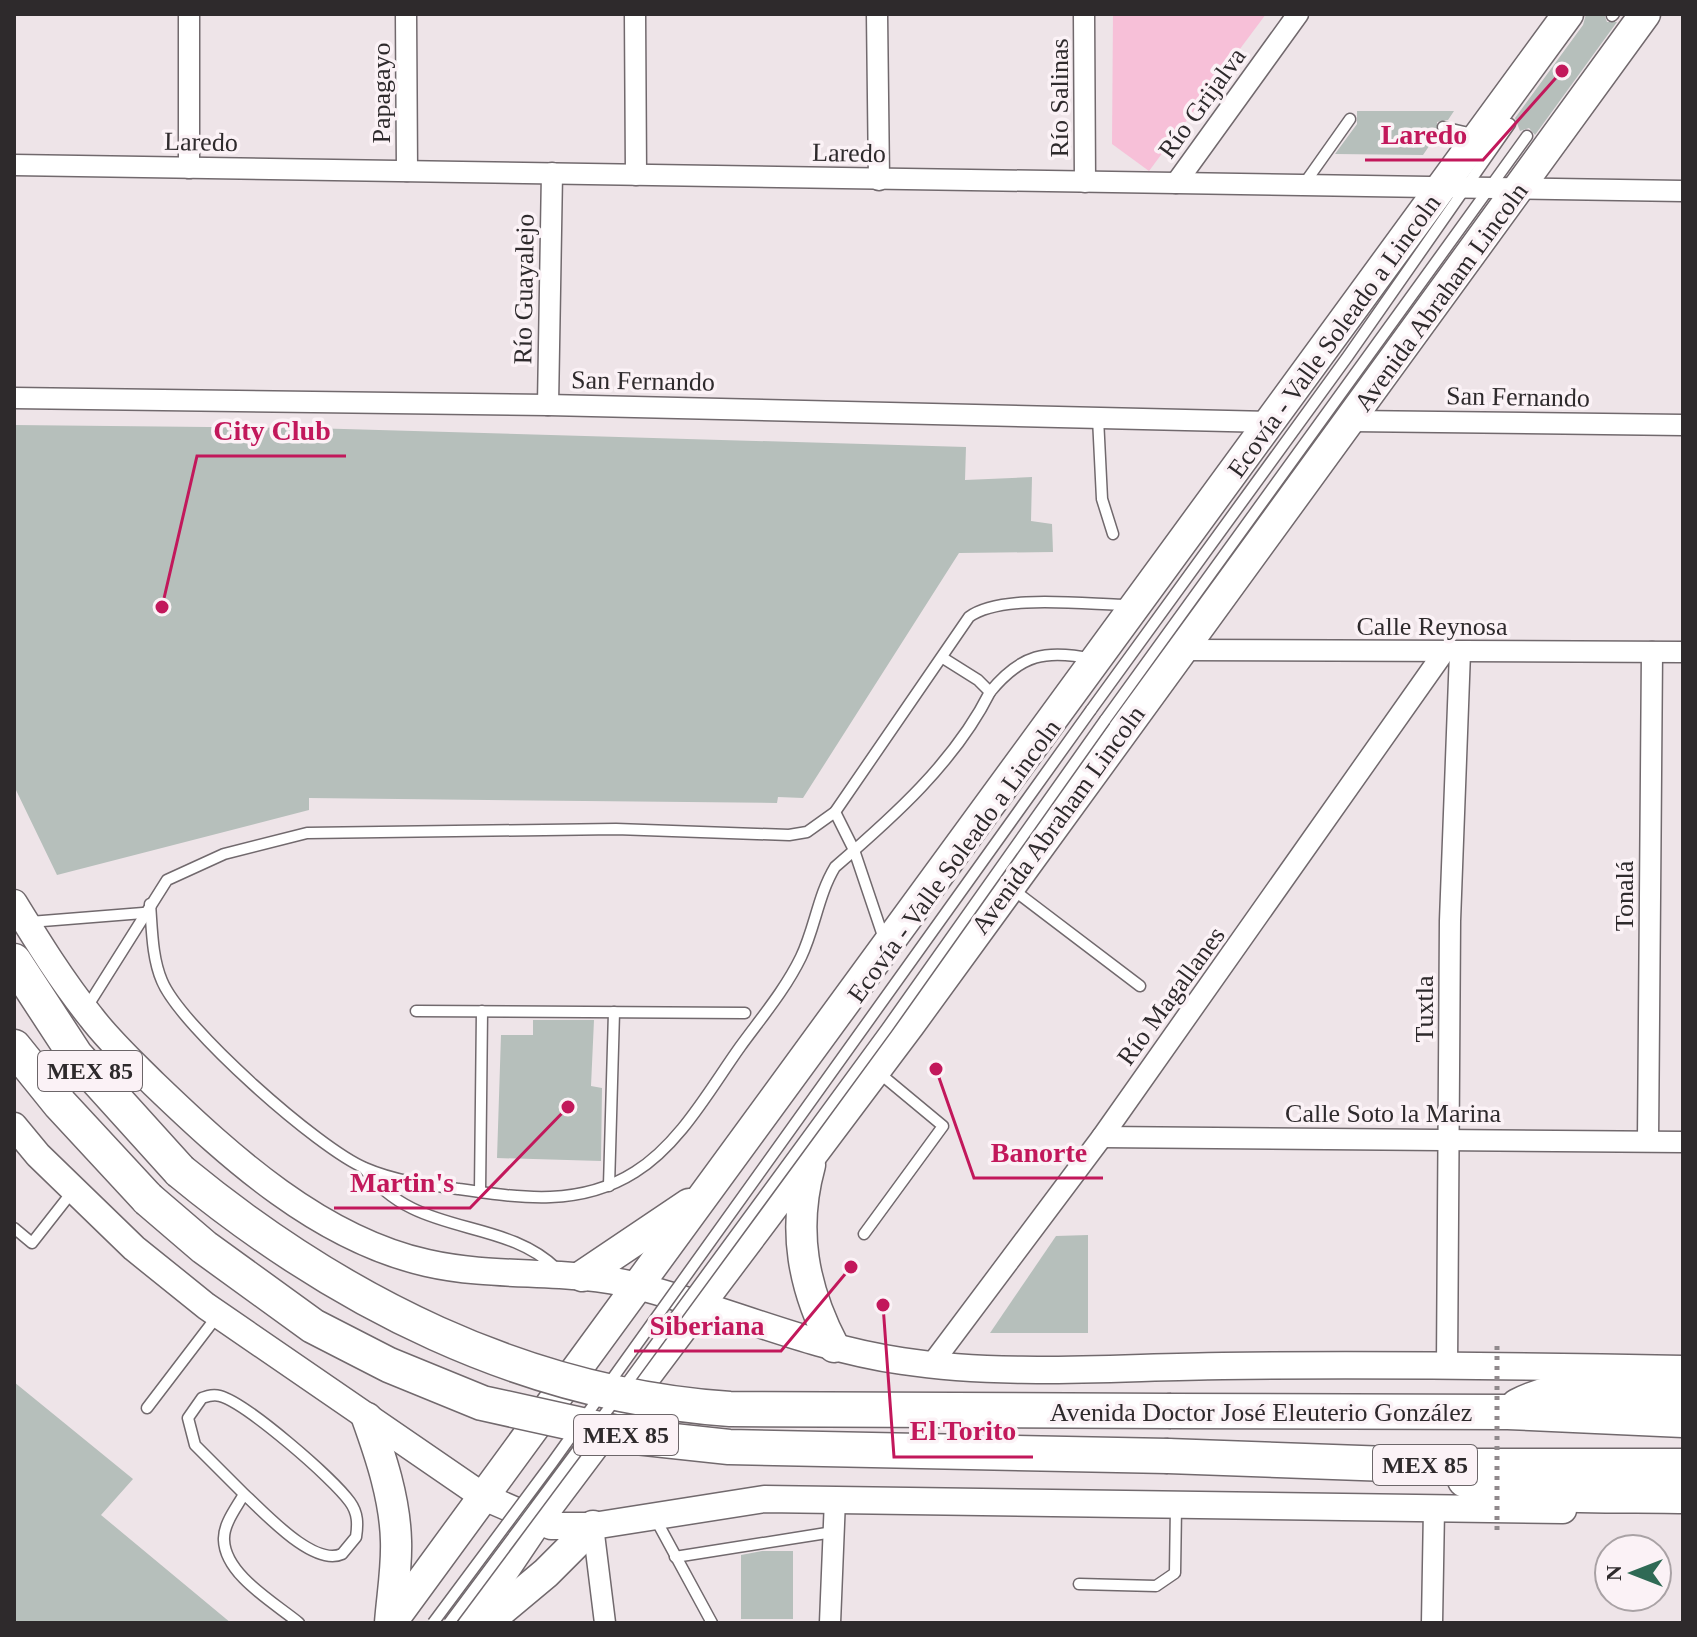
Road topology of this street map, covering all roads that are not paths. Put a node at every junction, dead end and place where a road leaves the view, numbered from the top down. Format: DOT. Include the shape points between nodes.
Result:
graph roads {
  1 [pos="189,14"];
  2 [pos="406,14"];
  3 [pos="635,14"];
  4 [pos="877,14"];
  5 [pos="1084,14"];
  6 [pos="1298,14"];
  7 [pos="1568,14"];
  8 [pos="1645,14"];
  9 [pos="1350,119"];
  10 [pos="1510,124"];
  11 [pos="1443,127"];
  12 [pos="1479,136"];
  13 [pos="1527,136"];
  14 [pos="14,165"];
  15 [pos="189,168"];
  16 [pos="407,171"];
  17 [pos="552,173"];
  18 [pos="636,175"];
  19 [pos="879,180"];
  20 [pos="1085,182"];
  21 [pos="1176,183"];
  22 [pos="1304,184"];
  23 [pos="1454,188"];
  24 [pos="1503,189"];
  25 [pos="1683,191"];
  26 [pos="14,398"];
  27 [pos="548,405"];
  28 [pos="1098,418"];
  29 [pos="1352,421"];
  30 [pos="1270,422"];
  31 [pos="1683,425"];
  32 [pos="1113,534"];
  33 [pos="1137,605"];
  34 [pos="1182,650"];
  35 [pos="1452,652"];
  36 [pos="1652,652"];
  37 [pos="1683,652"];
  38 [pos="943,658"];
  39 [pos="1097,659"];
  40 [pos="990,692"];
  41 [pos="835,812"];
  42 [pos="854,850"];
  43 [pos="1010,886"];
  44 [pos="146,908"];
  45 [pos="20,912"];
  46 [pos="879,958"];
  47 [pos="14,961"];
  48 [pos="1140,986"];
  49 [pos="85,1009"];
  50 [pos="416,1011"];
  51 [pos="482,1011"];
  52 [pos="614,1012"];
  53 [pos="745,1013"];
  54 [pos="910,1024"];
  55 [pos="823,1035"];
  56 [pos="14,1047"];
  57 [pos="875,1070"];
  58 [pos="14,1126"];
  59 [pos="1102,1137"];
  60 [pos="1450,1139"];
  61 [pos="1648,1141"];
  62 [pos="1683,1142"];
  63 [pos="814,1151"];
  64 [pos="364,1168"];
  65 [pos="609,1186"];
  66 [pos="711,1189"];
  67 [pos="74,1191"];
  68 [pos="480,1192"];
  69 [pos="14,1228"];
  70 [pos="864,1234"];
  71 [pos="572,1275"];
  72 [pos="637,1286"];
  73 [pos="700,1306"];
  74 [pos="218,1315"];
  75 [pos="834,1347"];
  76 [pos="931,1365"];
  77 [pos="1447,1367"];
  78 [pos="1683,1369"];
  79 [pos="1683,1387"];
  80 [pos="147,1408"];
  81 [pos="1508,1412"];
  82 [pos="367,1418"];
  83 [pos="1683,1420"];
  84 [pos="1445,1466"];
  85 [pos="1683,1466"];
  86 [pos="244,1494"];
  87 [pos="1683,1496"];
  88 [pos="484,1497"];
  89 [pos="835,1499"];
  90 [pos="1176,1505"];
  91 [pos="1434,1509"];
  92 [pos="1683,1510"];
  93 [pos="655,1518"];
  94 [pos="536,1522"];
  95 [pos="593,1526"];
  96 [pos="833,1532"];
  97 [pos="675,1557"];
  98 [pos="1079,1584"];
  99 [pos="705,1611"];
  100 [pos="299,1623"];
  101 [pos="391,1623"];
  102 [pos="433,1623"];
  103 [pos="449,1623"];
  104 [pos="468,1623"];
  105 [pos="486,1623"];
  106 [pos="605,1623"];
  107 [pos="699,1623"];
  108 [pos="712,1623"];
  109 [pos="830,1623"];
  110 [pos="1432,1623"];
  1 -- 15 [label="street"];
  2 -- 16 [label="street, Papagayo"];
  3 -- 18 [label="street"];
  4 -- 19 [label="street"];
  5 -- 20 [label="street, Río Salinas"];
  6 -- 21 [label="street, Río Grijalva"];
  7 -- 12 [label="main road"];
  8 -- 24 [label="main road, Avenida Abraham Lincoln"];
  9 -- 22 [label="lane"];
  10 -- 23 [label="lane, Ecovía - Valle Soleado a Lincoln"];
  11 -- 12 [label="lane"];
  12 -- 23 [label="main road"];
  13 -- 24 [label="lane"];
  14 -- 15 [label="street, Laredo"];
  15 -- 16 [label="street, Laredo"];
  16 -- 17 [label="street, Laredo"];
  17 -- 18 [label="street, Laredo"];
  17 -- 27 [label="street, Río Guayalejo"];
  18 -- 19 [label="street, Laredo"];
  19 -- 20 [label="street, Laredo"];
  20 -- 21 [label="street, Laredo"];
  21 -- 22 [label="street, Laredo"];
  22 -- 23 [label="street, Laredo"];
  23 -- 24 [label="street, Laredo"];
  23 -- 30 [label="main road"];
  23 -- 102 [label="lane, Ecovía - Valle Soleado a Lincoln, bridge" via="1091,710"];
  24 -- 25 [label="street, Laredo"];
  24 -- 29 [label="main road, Avenida Abraham Lincoln"];
  24 -- 103 [label="lane, bridge" via="1105,720 887,1028"];
  26 -- 27 [label="street, San Fernando"];
  27 -- 28 [label="street, San Fernando"];
  28 -- 30 [label="street, San Fernando"];
  28 -- 32 [label="lane" via="1102,499"];
  29 -- 31 [label="street, San Fernando"];
  29 -- 34 [label="main road, Avenida Abraham Lincoln"];
  30 -- 33 [label="main road"];
  33 -- 38 [label="lane" via="989,606 969,617"];
  33 -- 39 [label="main road"];
  34 -- 35 [label="street, Calle Reynosa"];
  34 -- 43 [label="main road, Avenida Abraham Lincoln"];
  35 -- 36 [label="street, Calle Reynosa"];
  35 -- 59 [label="street, Río Magallanes"];
  35 -- 60 [label="street, Tuxtla"];
  36 -- 37 [label="street, Calle Reynosa"];
  36 -- 61 [label="street, Tonalá"];
  38 -- 40 [label="lane"];
  38 -- 41 [label="lane"];
  39 -- 40 [label="lane" via="1041,654 1015,668"];
  39 -- 46 [label="main road"];
  40 -- 42 [label="lane" via="937,767"];
  41 -- 42 [label="lane"];
  41 -- 44 [label="lane" via="807,832 789,835 630,829 307,833 188,868 167,880"];
  42 -- 46 [label="lane"];
  42 -- 65 [label="lane" via="827,880 811,935 772,1003 662,1151"];
  43 -- 48 [label="lane"];
  43 -- 54 [label="main road, Avenida Abraham Lincoln"];
  44 -- 45 [label="lane"];
  44 -- 49 [label="lane"];
  44 -- 64 [label="lane" via="161,981 185,1016 275,1103"];
  45 -- 49 [label="street"];
  46 -- 54 [label="main road" via="874,1000"];
  46 -- 55 [label="main road"];
  47 -- 81 [label="highway, Avenida Doctor José Eleuterio González / MEX 85, bridge" via="76,1056 180,1171 265,1238 396,1315 534,1373 595,1390 730,1409"];
  49 -- 71 [label="street" via="199,1128 260,1178 345,1232 426,1263"];
  50 -- 51 [label="lane"];
  51 -- 52 [label="lane"];
  51 -- 68 [label="lane"];
  52 -- 53 [label="lane"];
  52 -- 65 [label="lane"];
  54 -- 57 [label="main road, Avenida Abraham Lincoln"];
  55 -- 57 [label="main road" via="860,1037"];
  55 -- 66 [label="main road"];
  56 -- 84 [label="highway, Avenida Doctor José Eleuterio González / MEX 85, bridge" via="148,1199 204,1247 313,1326 482,1403 636,1437 729,1447"];
  57 -- 63 [label="main road, Avenida Abraham Lincoln"];
  57 -- 70 [label="lane" via="943,1126"];
  58 -- 67 [label="street"];
  59 -- 60 [label="street, Calle Soto la Marina"];
  59 -- 76 [label="street, Río Magallanes"];
  60 -- 61 [label="street, Calle Soto la Marina"];
  60 -- 77 [label="street, Tuxtla"];
  61 -- 62 [label="street, Calle Soto la Marina"];
  63 -- 73 [label="main road, Avenida Abraham Lincoln"];
  63 -- 75 [label="main road" via="802,1194 801,1249 817,1315"];
  64 -- 68 [label="lane" via="415,1184"];
  64 -- 71 [label="lane" via="377,1187 409,1209 523,1247"];
  65 -- 68 [label="lane" via="549,1198"];
  66 -- 71 [label="main road"];
  66 -- 72 [label="main road"];
  67 -- 69 [label="lane" via="32,1243"];
  67 -- 74 [label="street" via="134,1248"];
  71 -- 72 [label="street"];
  72 -- 73 [label="street"];
  72 -- 88 [label="main road"];
  73 -- 75 [label="street"];
  73 -- 94 [label="main road, Avenida Abraham Lincoln"];
  74 -- 80 [label="lane"];
  74 -- 82 [label="street"];
  75 -- 76 [label="street"];
  76 -- 77 [label="street"];
  77 -- 78 [label="street"];
  79 -- 81 [label="highway" via="1556,1392"];
  81 -- 83 [label="highway, Avenida Doctor José Eleuterio González / MEX 85"];
  82 -- 88 [label="street"];
  82 -- 101 [label="main road" via="388,1483 395,1529"];
  84 -- 85 [label="highway, Avenida Doctor José Eleuterio González / MEX 85"];
  84 -- 87 [label="highway" via="1468,1481 1505,1489"];
  86 -- 86 [label="lane" via="190,1436 188,1418 202,1398 225,1398 333,1483 355,1511 356,1537 342,1554 325,1556 298,1542"];
  86 -- 100 [label="lane" via="225,1530 227,1553 245,1578"];
  88 -- 94 [label="street"];
  88 -- 101 [label="main road"];
  89 -- 90 [label="street"];
  89 -- 93 [label="street" via="764,1499"];
  89 -- 96 [label="street"];
  90 -- 91 [label="street"];
  90 -- 98 [label="lane" via="1175,1573 1156,1586"];
  91 -- 92 [label="street"];
  91 -- 110 [label="street"];
  93 -- 95 [label="street"];
  93 -- 97 [label="lane"];
  94 -- 95 [label="street"];
  94 -- 104 [label="main road, Avenida Abraham Lincoln"];
  95 -- 105 [label="main road"];
  95 -- 106 [label="street"];
  96 -- 97 [label="lane"];
  96 -- 109 [label="street"];
  97 -- 99 [label="lane"];
  99 -- 107 [label="lane"];
  99 -- 108 [label="lane"];
}
